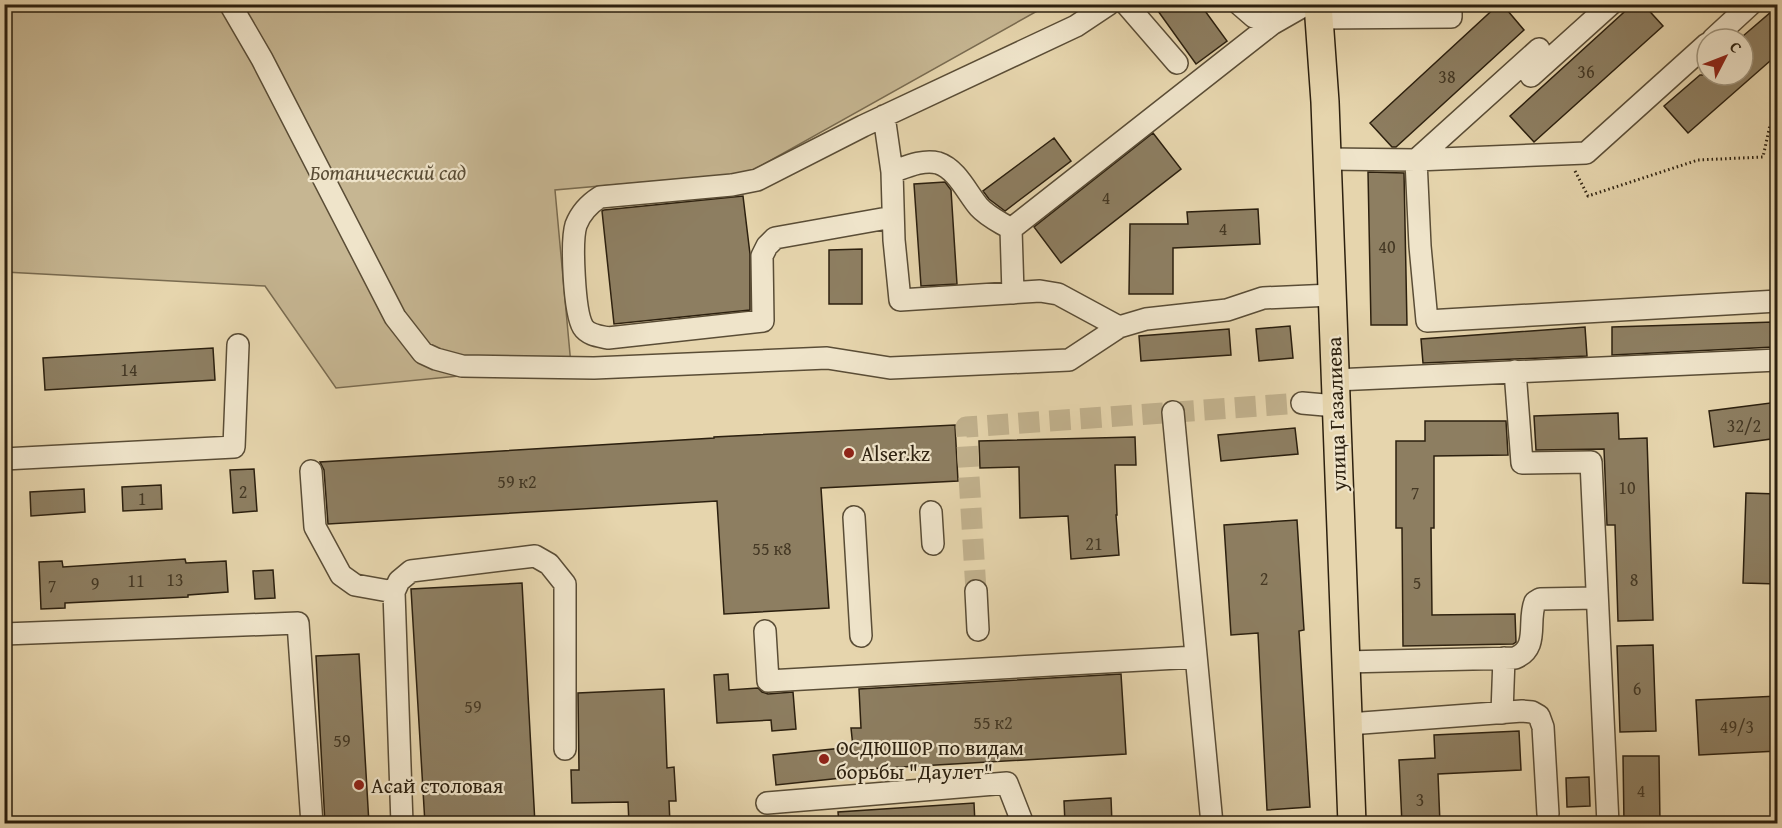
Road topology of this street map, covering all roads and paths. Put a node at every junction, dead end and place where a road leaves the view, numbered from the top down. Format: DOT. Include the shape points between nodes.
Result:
graph roads {
  1 [pos="230,4"];
  2 [pos="1109,4"];
  3 [pos="1126,4"];
  4 [pos="1239,4"];
  5 [pos="1451,4"];
  6 [pos="1611,4"];
  7 [pos="1751,4"];
  8 [pos="1314,9"];
  9 [pos="1272,24"];
  10 [pos="1726,27"];
  11 [pos="1539,49"];
  12 [pos="1695,55"];
  13 [pos="1177,63"];
  14 [pos="1523,74"];
  15 [pos="1498,105"];
  16 [pos="884,116"];
  17 [pos="1778,124"];
  18 [pos="1566,154"];
  19 [pos="1327,159"];
  20 [pos="1416,160"];
  21 [pos="892,172"];
  22 [pos="893,217"];
  23 [pos="1011,229"];
  24 [pos="1013,292"];
  25 [pos="1332,295"];
  26 [pos="1778,301"];
  27 [pos="1119,327"];
  28 [pos="238,345"];
  29 [pos="1778,360"];
  30 [pos="1515,371"];
  31 [pos="1335,393"];
  32 [pos="1302,403"];
  33 [pos="1173,412"];
  34 [pos="4,459"];
  35 [pos="312,471"];
  36 [pos="931,512"];
  37 [pos="854,517"];
  38 [pos="933,544"];
  39 [pos="976,591"];
  40 [pos="394,592"];
  41 [pos="1597,598"];
  42 [pos="978,630"];
  43 [pos="765,631"];
  44 [pos="4,634"];
  45 [pos="861,636"];
  46 [pos="1196,657"];
  47 [pos="1504,658"];
  48 [pos="1345,662"];
  49 [pos="1502,713"];
  50 [pos="1349,724"];
  51 [pos="566,749"];
  52 [pos="767,803"];
  53 [pos="1548,814"];
  54 [pos="312,824"];
  55 [pos="402,824"];
  56 [pos="1023,824"];
  57 [pos="1212,824"];
  58 [pos="1352,824"];
  59 [pos="1608,824"];
  1 -- 27 [label="street" via="395,317 423,353 436,359 462,366 572,367 827,358 890,368 1069,360"];
  2 -- 16 [label="street" via="1076,26"];
  3 -- 13 [label="street"];
  4 -- 9 [label="street" via="1254,17"];
  5 -- 8 [label="street" via="1451,17"];
  6 -- 14 [label="street"];
  7 -- 10 [label="street"];
  8 -- 9 [label="street"];
  8 -- 19 [label="main road, улица Газалиева"];
  9 -- 23 [label="street"];
  11 -- 14 [label="street"];
  12 -- 18 [label="street" via="1586,153"];
  14 -- 15 [label="street"];
  14 -- 20 [label="street"];
  16 -- 21 [label="street"];
  16 -- 22 [label="street" via="757,180 600,197 590,203 576,226 579,317 592,335 608,338 763,321 762,256 775,238"];
  17 -- 18 [label="path" via="1770,125 1763,157 1698,160 1588,196"];
  18 -- 20 [label="street"];
  19 -- 20 [label="street"];
  19 -- 25 [label="main road, улица Газалиева"];
  20 -- 26 [label="street" via="1427,321"];
  21 -- 22 [label="street"];
  21 -- 23 [label="street" via="916,164 938,163 954,174 981,209"];
  22 -- 24 [label="street" via="900,300"];
  23 -- 24 [label="street"];
  24 -- 27 [label="street" via="1058,294"];
  25 -- 27 [label="street" via="1263,298 1227,309 1146,319"];
  25 -- 31 [label="main road, улица Газалиева"];
  28 -- 34 [label="street" via="234,447"];
  29 -- 30 [label="street"];
  30 -- 31 [label="street"];
  30 -- 41 [label="street" via="1522,463 1591,462"];
  31 -- 32 [label="street"];
  31 -- 48 [label="main road, улица Газалиева"];
  33 -- 46 [label="street"];
  35 -- 40 [label="street" via="315,527 341,575 356,585"];
  36 -- 38 [label="street"];
  37 -- 45 [label="street"];
  39 -- 42 [label="street"];
  40 -- 51 [label="street" via="399,581 411,571 535,556 549,564 564,584"];
  40 -- 55 [label="street"];
  41 -- 47 [label="street" via="1535,602 1531,611 1532,640 1521,656"];
  41 -- 59 [label="street"];
  43 -- 46 [label="street" via="768,681"];
  44 -- 54 [label="street" via="298,623"];
  46 -- 57 [label="street"];
  47 -- 48 [label="street"];
  47 -- 49 [label="street"];
  48 -- 50 [label="main road, улица Газалиева"];
  49 -- 50 [label="street"];
  49 -- 53 [label="street" via="1522,711 1539,716"];
  50 -- 58 [label="main road, улица Газалиева"];
  52 -- 56 [label="street" via="1007,783"];
}
